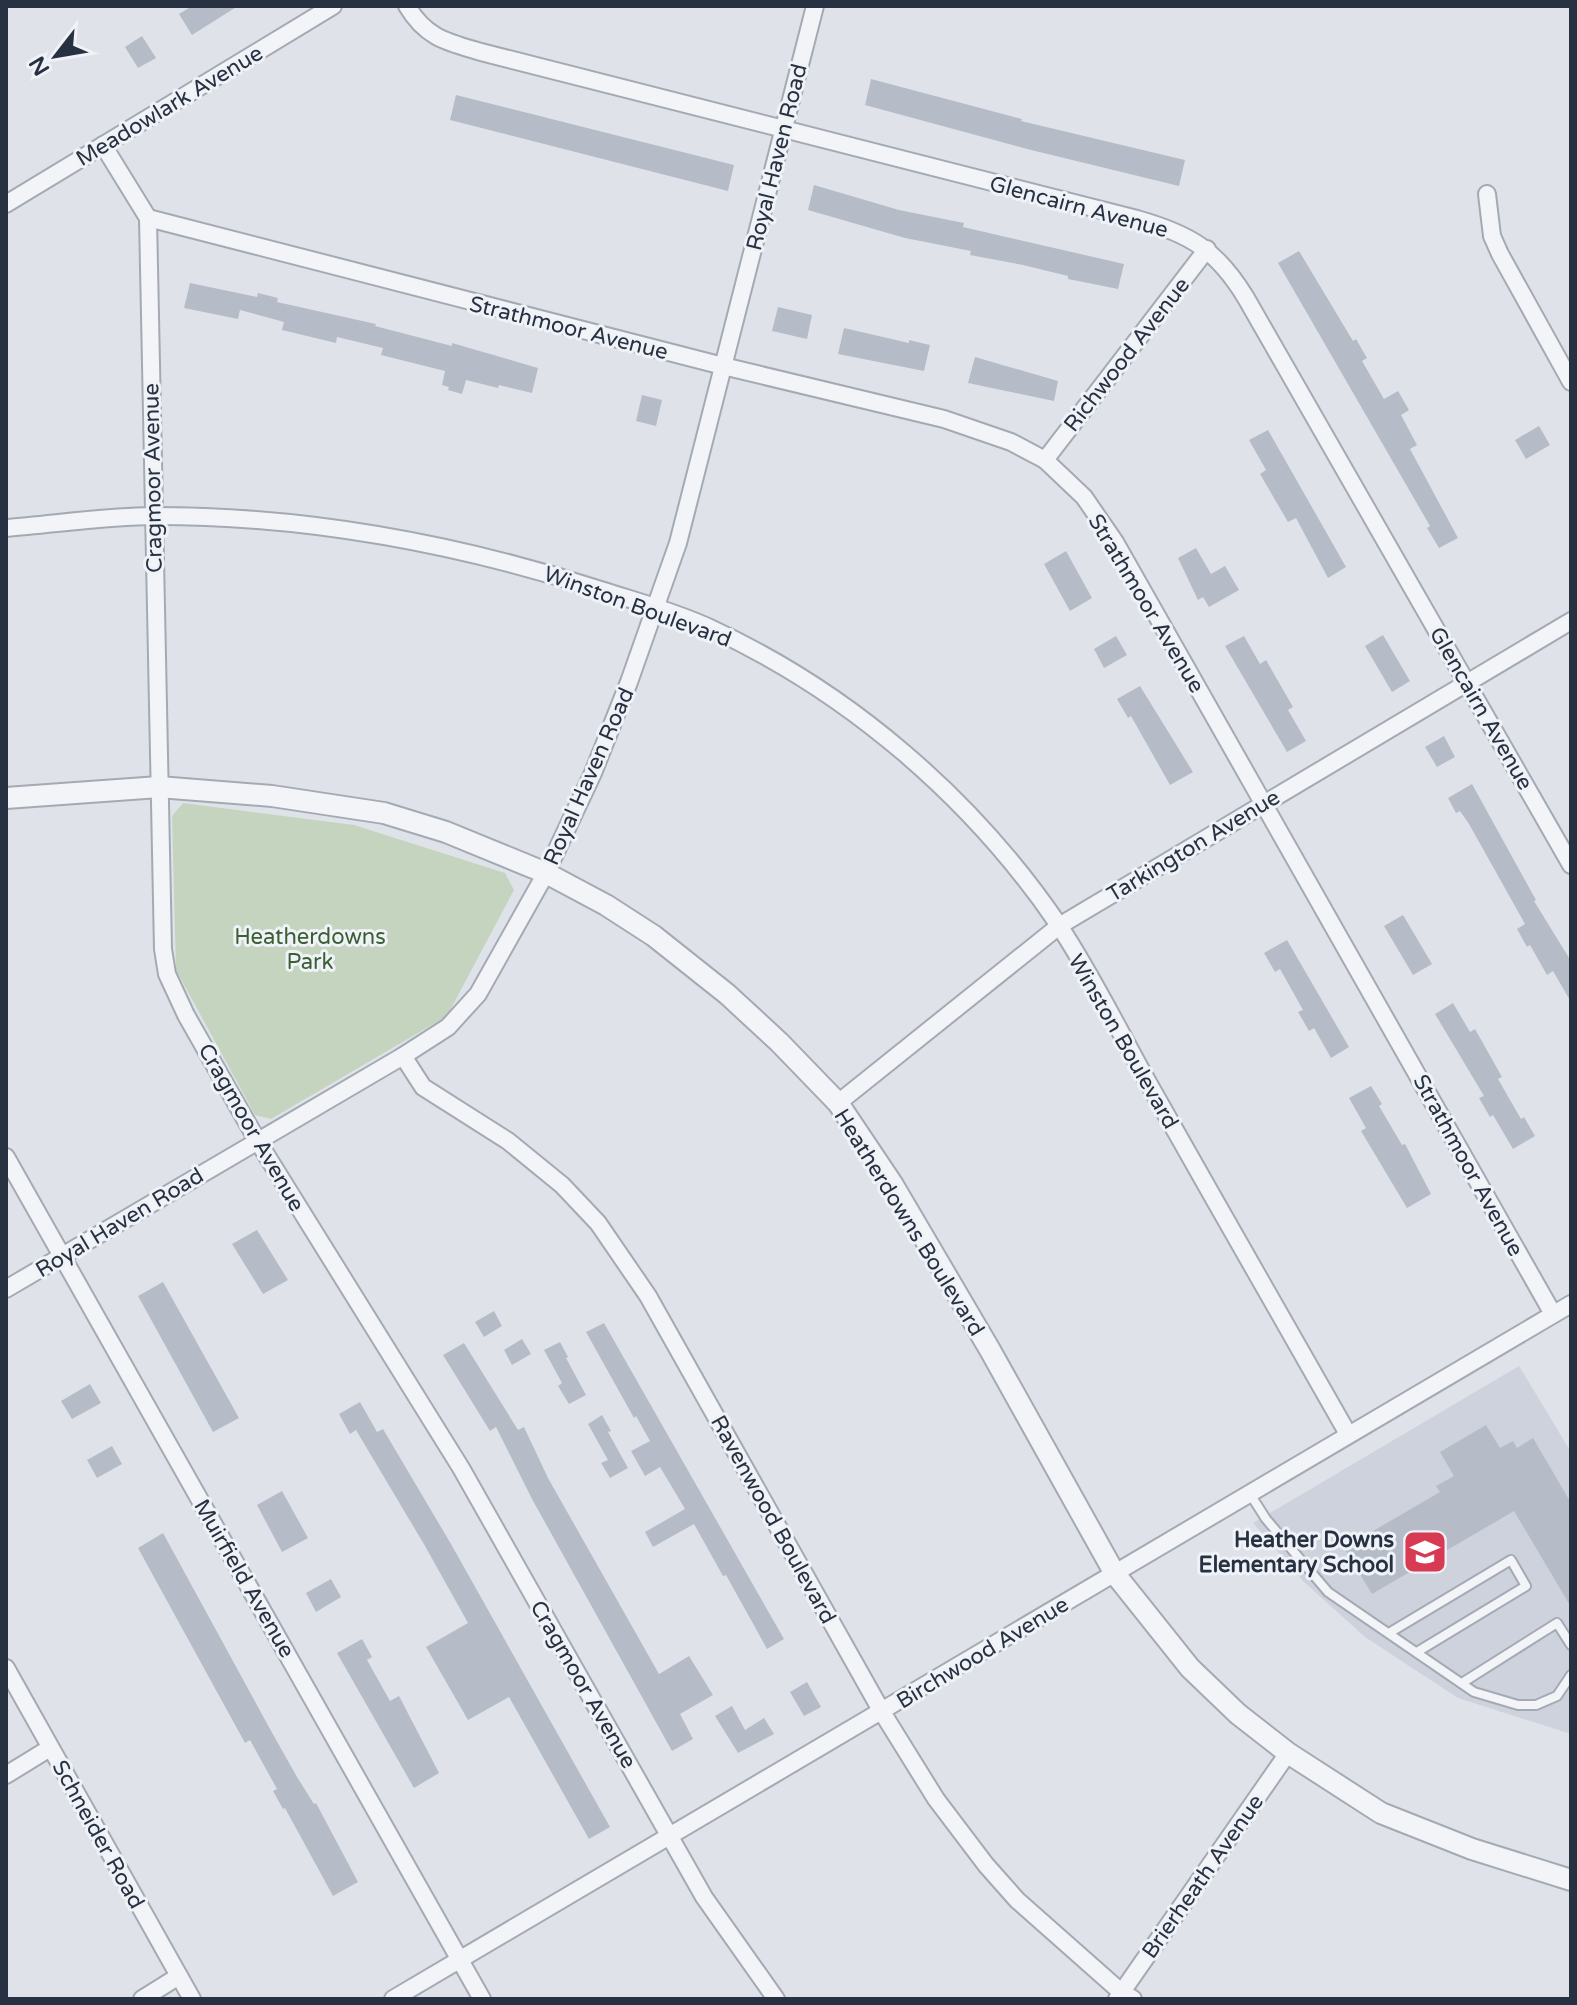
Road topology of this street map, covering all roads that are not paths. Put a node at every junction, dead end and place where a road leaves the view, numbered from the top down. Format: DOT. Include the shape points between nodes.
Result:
graph roads {
  1 [pos="333,6"];
  2 [pos="407,6"];
  3 [pos="815,6"];
  4 [pos="783,130"];
  5 [pos="103,145"];
  6 [pos="1487,194"];
  7 [pos="6,204"];
  8 [pos="148,218"];
  9 [pos="1207,249"];
  10 [pos="723,366"];
  11 [pos="1571,382"];
  12 [pos="1045,460"];
  13 [pos="152,516"];
  14 [pos="6,528"];
  15 [pos="657,608"];
  16 [pos="1571,621"];
  17 [pos="1467,682"];
  18 [pos="159,787"];
  19 [pos="6,798"];
  20 [pos="1264,802"];
  21 [pos="1571,865"];
  22 [pos="546,873"];
  23 [pos="1059,926"];
  24 [pos="403,1056"];
  25 [pos="838,1103"];
  26 [pos="257,1140"];
  27 [pos="6,1157"];
  28 [pos="61,1257"];
  29 [pos="6,1289"];
  30 [pos="1571,1304"];
  31 [pos="1553,1314"];
  32 [pos="1348,1434"];
  33 [pos="1250,1493"];
  34 [pos="1115,1574"];
  35 [pos="1389,1633"];
  36 [pos="1571,1645"];
  37 [pos="1417,1652"];
  38 [pos="6,1668"];
  39 [pos="1571,1675"];
  40 [pos="1462,1683"];
  41 [pos="882,1712"];
  42 [pos="50,1748"];
  43 [pos="1288,1753"];
  44 [pos="6,1775"];
  45 [pos="670,1835"];
  46 [pos="1571,1880"];
  47 [pos="460,1960"];
  48 [pos="179,1976"];
  49 [pos="1124,1997"];
  50 [pos="142,1999"];
  51 [pos="192,1999"];
  52 [pos="393,1999"];
  53 [pos="482,1999"];
  54 [pos="776,1999"];
  1 -- 5 [label="street, Meadowlark Avenue"];
  2 -- 4 [label="street, Glencairn Avenue" via="418,24 444,41"];
  3 -- 4 [label="street, Royal Haven Road"];
  4 -- 9 [label="street, Glencairn Avenue" via="1149,222"];
  4 -- 10 [label="street, Royal Haven Road"];
  5 -- 7 [label="street, Meadowlark Avenue"];
  5 -- 8 [label="street"];
  6 -- 11 [label="street" via="1492,236 1500,254"];
  8 -- 10 [label="street, Strathmoor Avenue"];
  8 -- 13 [label="street, Cragmoor Avenue"];
  9 -- 12 [label="street, Richwood Avenue"];
  9 -- 17 [label="street, Glencairn Avenue" via="1246,298"];
  10 -- 12 [label="street, Strathmoor Avenue" via="944,419"];
  10 -- 15 [label="street, Royal Haven Road"];
  12 -- 20 [label="street, Strathmoor Avenue" via="1084,497 1115,542"];
  13 -- 14 [label="street, Winston Boulevard"];
  13 -- 15 [label="street, Winston Boulevard" via="274,522 444,547 537,569"];
  13 -- 18 [label="street, Cragmoor Avenue"];
  15 -- 22 [label="street, Royal Haven Road" via="593,773"];
  15 -- 23 [label="street, Winston Boulevard" via="751,649 851,711 969,813"];
  16 -- 17 [label="street, Tarkington Avenue"];
  17 -- 20 [label="street, Tarkington Avenue"];
  17 -- 21 [label="street, Glencairn Avenue"];
  18 -- 19 [label="street, Heatherdowns Boulevard"];
  18 -- 22 [label="street, Heatherdowns Boulevard" via="272,796 384,813"];
  18 -- 26 [label="street, Cragmoor Avenue" via="167,974"];
  20 -- 23 [label="street, Tarkington Avenue"];
  20 -- 31 [label="street, Strathmoor Avenue"];
  22 -- 24 [label="street, Royal Haven Road" via="478,994 448,1027"];
  22 -- 25 [label="street, Heatherdowns Boulevard" via="654,936 727,994"];
  23 -- 25 [label="street, Tarkington Avenue"];
  23 -- 32 [label="street, Winston Boulevard"];
  24 -- 26 [label="street, Royal Haven Road"];
  24 -- 41 [label="street, Ravenwood Boulevard" via="423,1087 508,1141 598,1223 656,1310"];
  25 -- 34 [label="street, Heatherdowns Boulevard" via="990,1350"];
  26 -- 28 [label="street, Royal Haven Road"];
  26 -- 45 [label="street, Cragmoor Avenue" via="461,1468"];
  27 -- 28 [label="street, Muirfield Avenue"];
  28 -- 29 [label="street, Royal Haven Road"];
  28 -- 47 [label="street, Muirfield Avenue"];
  30 -- 31 [label="street, Birchwood Avenue"];
  31 -- 32 [label="street, Birchwood Avenue"];
  32 -- 33 [label="street, Birchwood Avenue"];
  33 -- 34 [label="street, Birchwood Avenue"];
  33 -- 35 [label="lane" via="1328,1592"];
  34 -- 41 [label="street, Birchwood Avenue"];
  34 -- 43 [label="street, Heatherdowns Boulevard" via="1190,1668"];
  35 -- 37 [label="lane"];
  35 -- 37 [label="lane" via="1511,1560 1526,1586"];
  36 -- 40 [label="lane" via="1557,1623"];
  37 -- 40 [label="lane"];
  38 -- 42 [label="street, Schneider Road"];
  39 -- 40 [label="lane" via="1557,1696 1536,1705 1474,1692"];
  41 -- 45 [label="street, Birchwood Avenue"];
  41 -- 49 [label="street, Ravenwood Boulevard" via="936,1799 986,1865"];
  42 -- 44 [label="street"];
  42 -- 48 [label="street, Schneider Road"];
  43 -- 46 [label="street, Heatherdowns Boulevard" via="1381,1813"];
  43 -- 49 [label="street, Brierheath Avenue"];
  45 -- 47 [label="street, Birchwood Avenue"];
  45 -- 54 [label="street, Cragmoor Avenue" via="724,1927"];
  47 -- 52 [label="street, Birchwood Avenue"];
  47 -- 53 [label="street, Muirfield Avenue"];
  48 -- 50 [label="street"];
  48 -- 51 [label="street, Schneider Road"];
}
